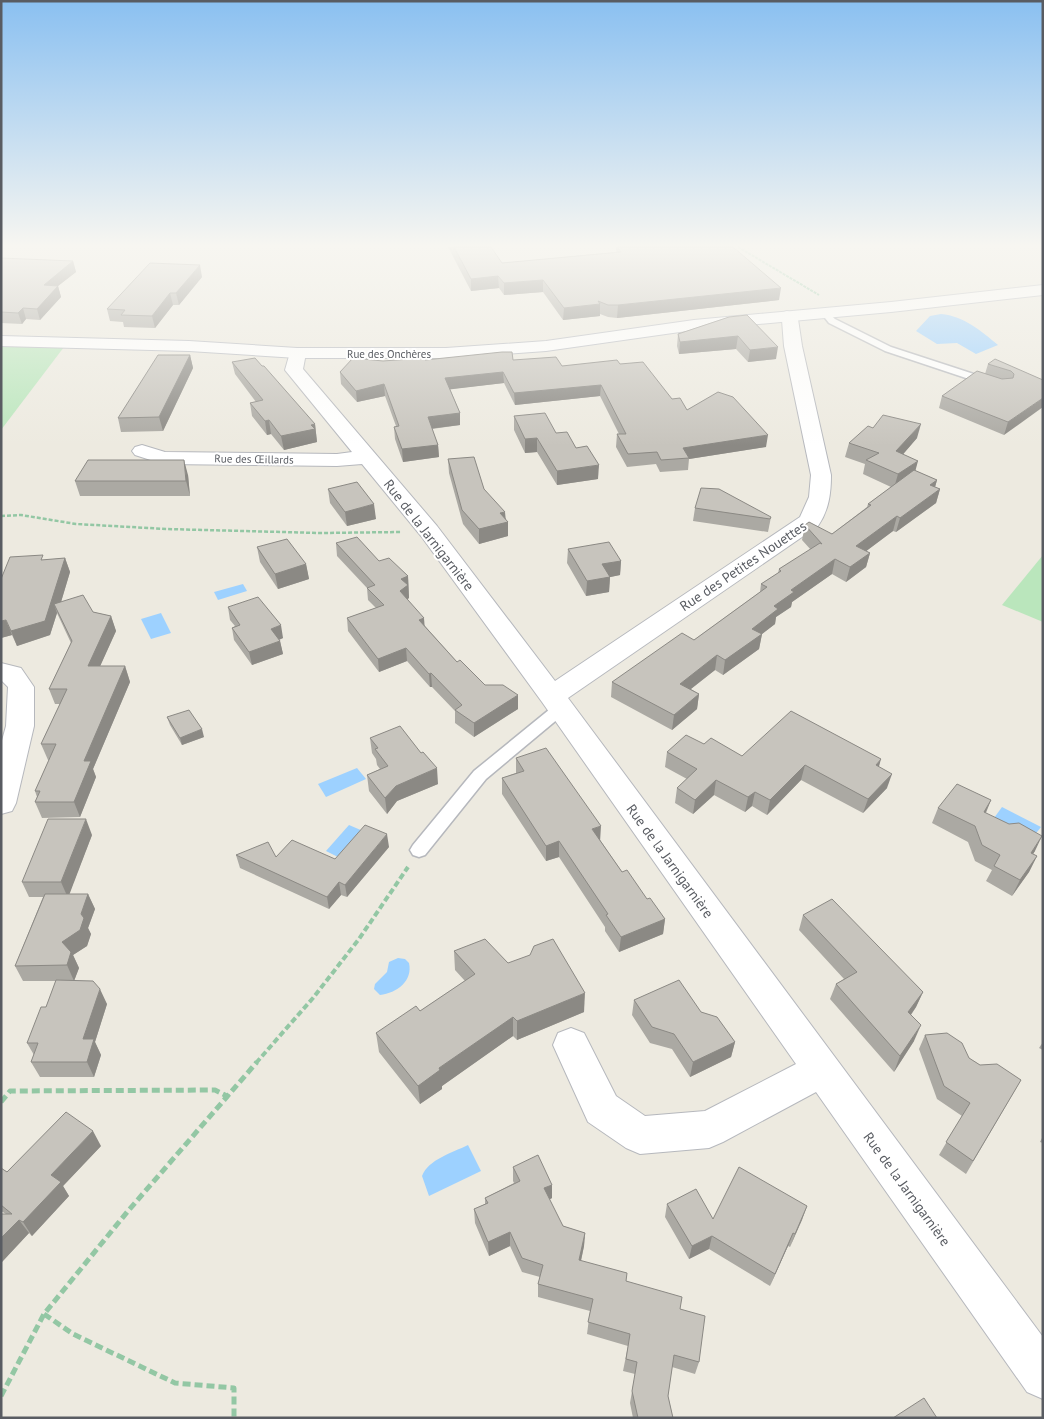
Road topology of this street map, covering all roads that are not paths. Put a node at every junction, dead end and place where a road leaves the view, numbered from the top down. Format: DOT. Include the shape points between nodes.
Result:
graph roads {
  1 [pos="822,313"];
  2 [pos="825,313"];
  3 [pos="788,316"];
  4 [pos="1,340"];
  5 [pos="297,353"];
  6 [pos="995,385"];
  7 [pos="142,451"];
  8 [pos="367,457"];
  9 [pos="1,672"];
  10 [pos="556,703"];
  11 [pos="1,804"];
  12 [pos="419,850"];
  13 [pos="571,1045"];
  14 [pos="821,1070"];
  15 [pos="1043,1376"];
  1 -- 3 [label="street, Rue des Onchères"];
  2 -- 6 [label="lane" via="832,321 888,349"];
  3 -- 5 [label="street, Rue des Onchères" via="493,350 417,354"];
  3 -- 10 [label="street, Rue des Petites Nouettes" via="821,475 820,498 810,521"];
  4 -- 5 [label="street, Rue des Onchères"];
  5 -- 8 [label="street, Rue de la Jarnigarnière" via="294,370"];
  7 -- 8 [label="street, Rue des Œillards" via="163,458 337,460"];
  8 -- 10 [label="street, Rue de la Jarnigarnière" via="429,531"];
  9 -- 11 [label="street" via="12,674 21,688 20,726"];
  10 -- 12 [label="lane" via="480,775"];
  10 -- 14 [label="street, Rue de la Jarnigarnière"];
  13 -- 14 [label="street" via="602,1109 640,1136 710,1129"];
  14 -- 15 [label="street, Rue de la Jarnigarnière"];
}
